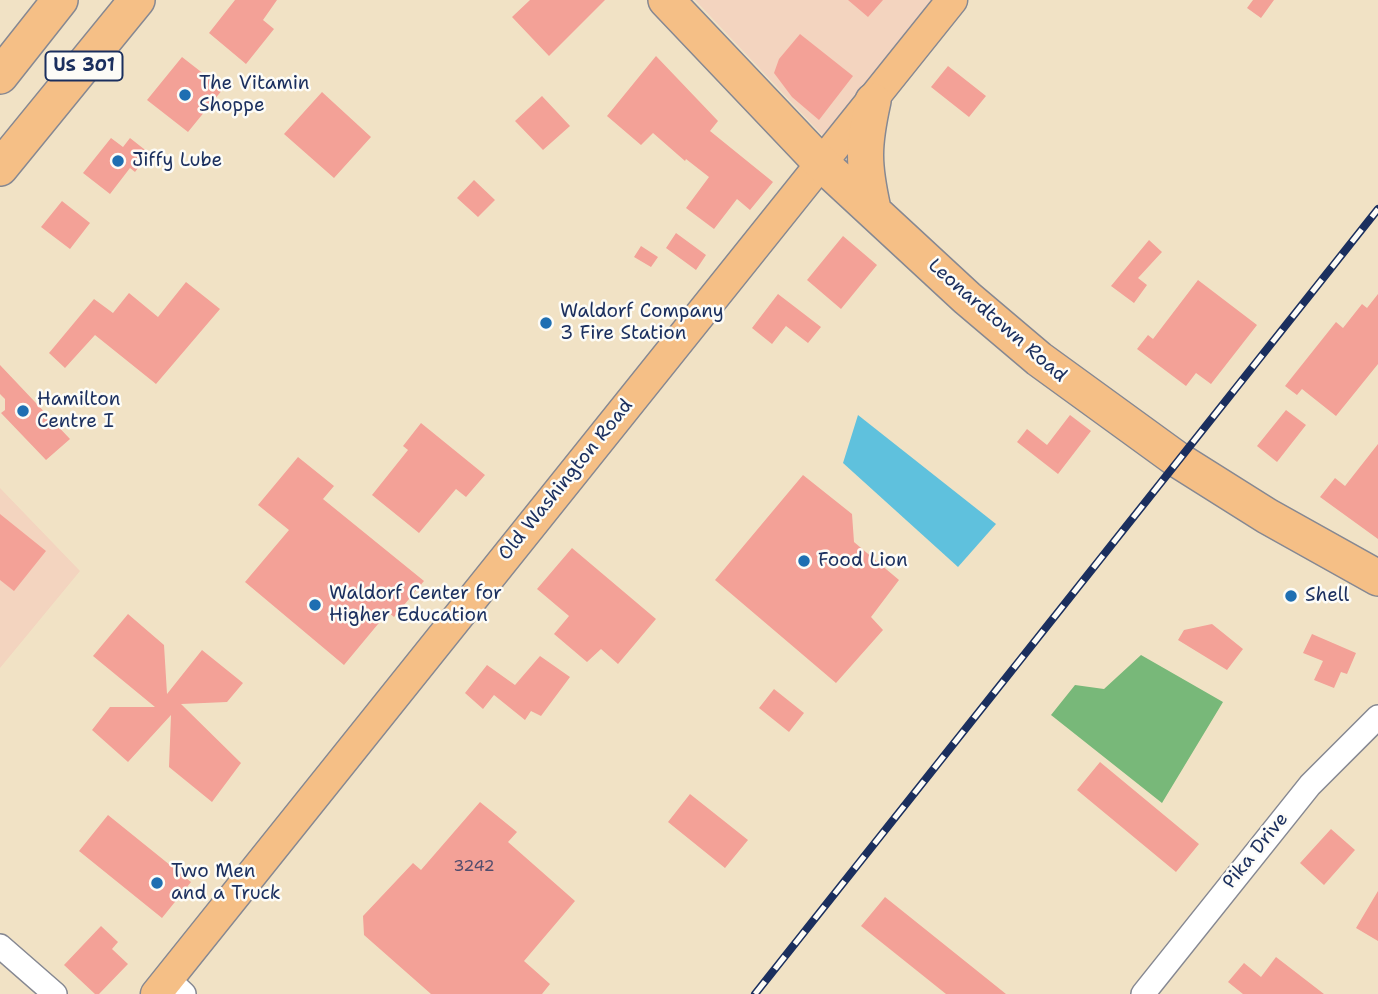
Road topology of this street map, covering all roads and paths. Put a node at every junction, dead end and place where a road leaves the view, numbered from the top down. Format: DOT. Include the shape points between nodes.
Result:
graph roads {
  1 [pos="60,0"];
  2 [pos="137,0"];
  3 [pos="666,0"];
  4 [pos="952,0"];
  5 [pos="0,76"];
  6 [pos="873,101"];
  7 [pos="820,162"];
  8 [pos="0,168"];
  9 [pos="873,209"];
  10 [pos="1378,578"];
  11 [pos="1378,717"];
  12 [pos="0,946"];
  13 [pos="169,989"];
  14 [pos="55,994"];
  15 [pos="1143,994"];
  1 -- 5 [label="highway, US 301"];
  2 -- 8 [label="highway, US 301"];
  3 -- 7 [label="highway, Leonardtown Road"];
  4 -- 6 [label="main road, Old Washington Road"];
  6 -- 7 [label="main road, Old Washington Road"];
  6 -- 9 [label="highway" via="864,167"];
  7 -- 9 [label="highway, Leonardtown Road"];
  7 -- 13 [label="main road, Old Washington Road"];
  9 -- 10 [label="highway, Leonardtown Road" via="967,298 1072,385 1178,460"];
  11 -- 15 [label="street, Pika Drive" via="1310,785"];
  12 -- 14 [label="street"];
}
